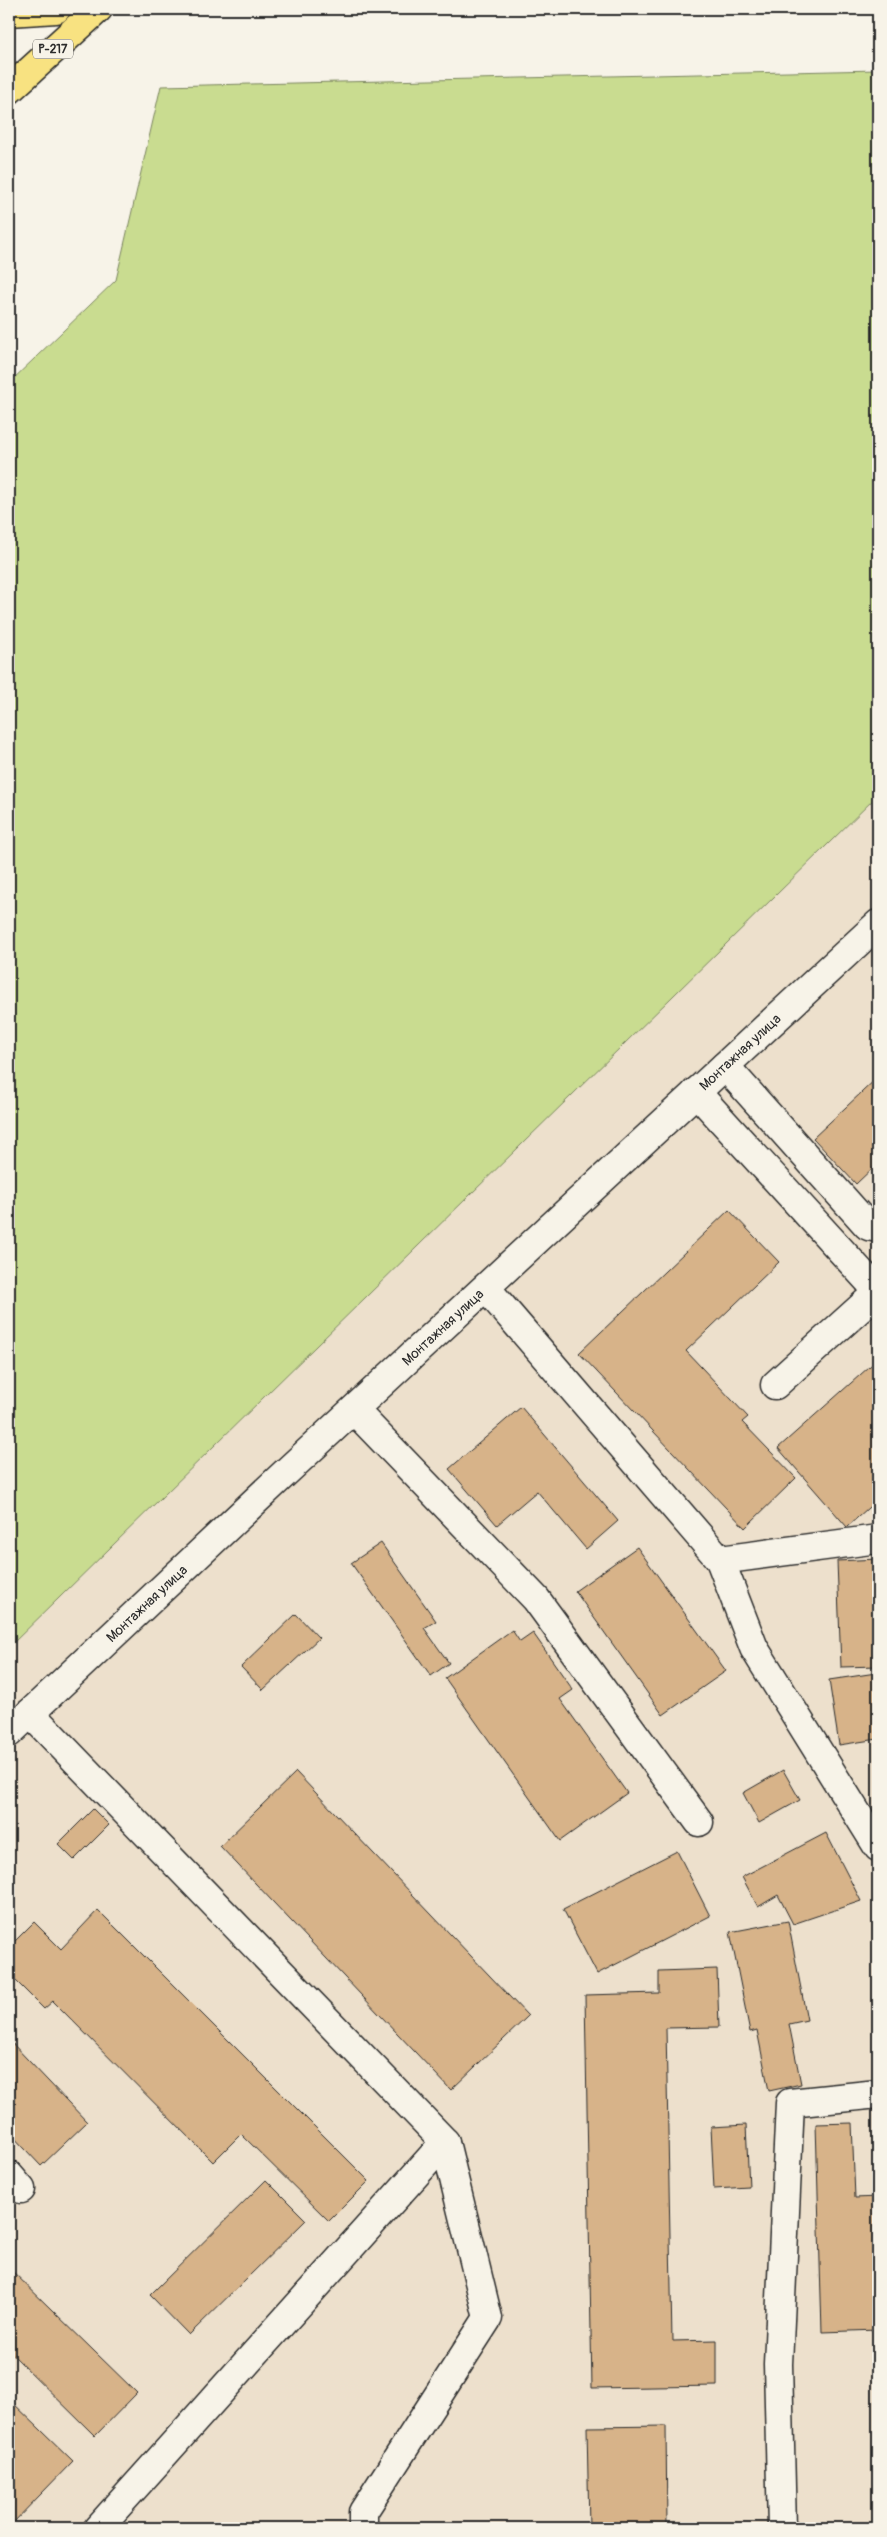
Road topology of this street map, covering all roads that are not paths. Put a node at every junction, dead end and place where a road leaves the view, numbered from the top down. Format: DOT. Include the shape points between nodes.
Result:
graph roads {
  1 [pos="56,9"];
  2 [pos="98,9"];
  3 [pos="9,12"];
  4 [pos="9,90"];
  5 [pos="878,924"];
  6 [pos="725,1066"];
  7 [pos="696,1092"];
  8 [pos="878,1228"];
  9 [pos="486,1288"];
  10 [pos="878,1292"];
  11 [pos="775,1385"];
  12 [pos="354,1410"];
  13 [pos="878,1539"];
  14 [pos="720,1560"];
  15 [pos="30,1713"];
  16 [pos="9,1733"];
  17 [pos="698,1822"];
  18 [pos="878,1847"];
  19 [pos="878,2094"];
  20 [pos="444,2142"];
  21 [pos="98,2528"];
  22 [pos="363,2528"];
  23 [pos="782,2528"];
  1 -- 3 [label="main road"];
  2 -- 4 [label="main road, Р-217"];
  5 -- 6 [label="street, Монтажная улица"];
  6 -- 7 [label="street, Монтажная улица"];
  6 -- 8 [label="street" via="868,1226"];
  7 -- 9 [label="street, Монтажная улица"];
  7 -- 10 [label="street"];
  9 -- 12 [label="street, Монтажная улица"];
  9 -- 14 [label="street"];
  10 -- 11 [label="street"];
  12 -- 15 [label="street, Монтажная улица"];
  12 -- 17 [label="street" via="536,1599"];
  13 -- 14 [label="street"];
  14 -- 18 [label="street" via="754,1648"];
  15 -- 16 [label="street, Монтажная улица"];
  15 -- 20 [label="street"];
  19 -- 23 [label="street" via="790,2104 778,2364"];
  20 -- 21 [label="street"];
  20 -- 22 [label="street" via="488,2318 363,2512"];
}
